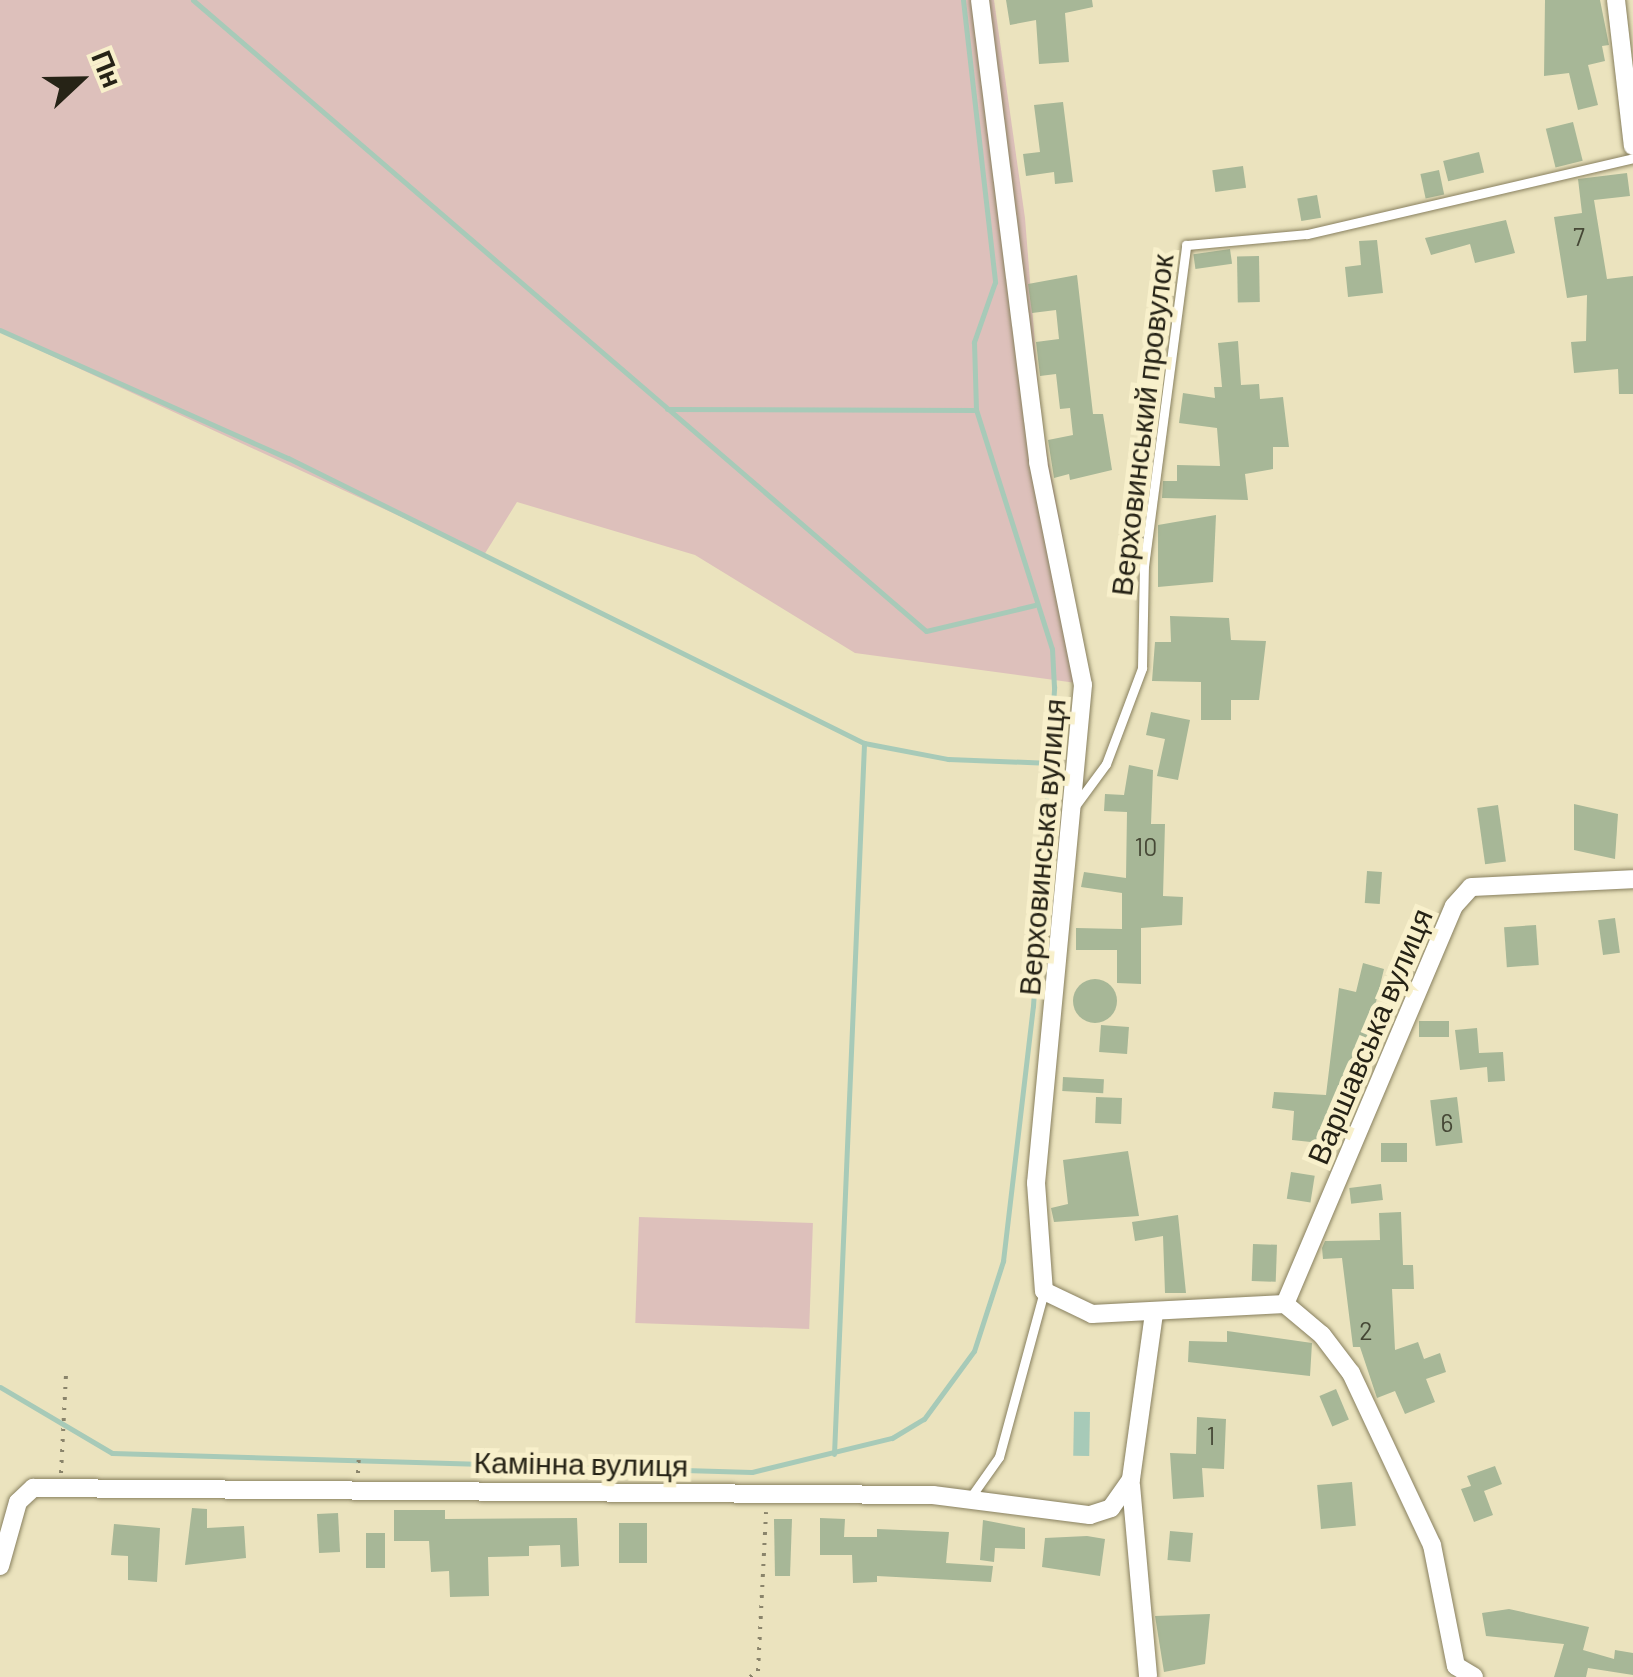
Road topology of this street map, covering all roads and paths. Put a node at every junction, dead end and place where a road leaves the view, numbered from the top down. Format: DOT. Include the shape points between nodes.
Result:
graph roads {
  1 [pos="980,0"];
  2 [pos="1616,0"];
  3 [pos="1633,146"];
  4 [pos="1633,158"];
  5 [pos="1074,808"];
  6 [pos="1633,879"];
  7 [pos="1044,1291"];
  8 [pos="1285,1304"];
  9 [pos="1154,1314"];
  10 [pos="66,1374"];
  11 [pos="359,1452"];
  12 [pos="358,1468"];
  13 [pos="1131,1479"];
  14 [pos="61,1488"];
  15 [pos="767,1493"];
  16 [pos="970,1499"];
  17 [pos="0,1566"];
  18 [pos="1148,1676"];
  19 [pos="750,1677"];
  20 [pos="1474,1677"];
  1 -- 5 [label="street, Верховинська вулиця" via="1038,462 1083,685"];
  2 -- 3 [label="street"];
  4 -- 5 [label="lane, Верховинський провулок" via="1307,234 1186,245 1144,566 1142,668 1106,764"];
  5 -- 7 [label="street, Верховинська вулиця" via="1036,1183"];
  6 -- 8 [label="street, Варшавська вулиця" via="1471,887 1454,906"];
  7 -- 9 [label="street" via="1092,1314"];
  7 -- 16 [label="lane" via="999,1457"];
  8 -- 9 [label="street" via="1213,1303"];
  8 -- 20 [label="street" via="1351,1373 1432,1545 1456,1666"];
  9 -- 13 [label="street"];
  10 -- 14 [label="path"];
  11 -- 12 [label="path"];
  13 -- 16 [label="street, Камінна вулиця" via="1111,1508 1090,1515"];
  13 -- 18 [label="street"];
  14 -- 15 [label="street, Камінна вулиця"];
  14 -- 17 [label="street, Камінна вулиця" via="33,1488 18,1502"];
  15 -- 16 [label="street, Камінна вулиця"];
  15 -- 19 [label="path" via="758,1671"];
}
